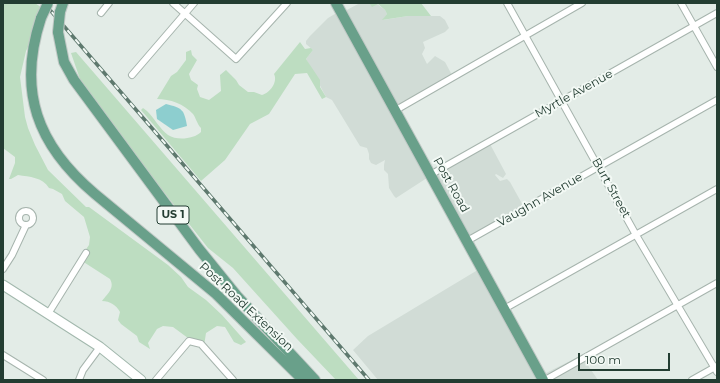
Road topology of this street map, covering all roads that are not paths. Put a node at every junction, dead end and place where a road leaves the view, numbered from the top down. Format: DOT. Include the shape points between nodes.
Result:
graph roads {
  1 [pos="48,3"];
  2 [pos="109,3"];
  3 [pos="173,3"];
  4 [pos="194,3"];
  5 [pos="287,3"];
  6 [pos="336,3"];
  7 [pos="507,3"];
  8 [pos="582,3"];
  9 [pos="681,3"];
  10 [pos="62,8"];
  11 [pos="101,13"];
  12 [pos="717,13"];
  13 [pos="185,14"];
  14 [pos="694,26"];
  15 [pos="526,36"];
  16 [pos="717,67"];
  17 [pos="132,75"];
  18 [pos="717,100"];
  19 [pos="562,101"];
  20 [pos="396,110"];
  21 [pos="599,167"];
  22 [pos="430,175"];
  23 [pos="717,189"];
  24 [pos="26,225"];
  25 [pos="636,234"];
  26 [pos="467,241"];
  27 [pos="86,253"];
  28 [pos="3,269"];
  29 [pos="717,283"];
  30 [pos="3,285"];
  31 [pos="677,305"];
  32 [pos="504,309"];
  33 [pos="48,314"];
  34 [pos="100,348"];
  35 [pos="3,355"];
  36 [pos="716,369"];
  37 [pos="43,380"];
  38 [pos="79,380"];
  39 [pos="141,380"];
  40 [pos="156,380"];
  41 [pos="233,380"];
  42 [pos="303,380"];
  43 [pos="315,380"];
  44 [pos="544,380"];
  45 [pos="692,380"];
  1 -- 42 [label="main road, Post Road Extension / US 1, bridge" via="36,33 30,72 39,125 52,148 78,180 216,294"];
  2 -- 11 [label="street"];
  3 -- 13 [label="street"];
  4 -- 13 [label="street"];
  5 -- 13 [label="street" via="236,58"];
  6 -- 20 [label="main road, Post Road"];
  7 -- 15 [label="street, Burt Street"];
  8 -- 15 [label="street"];
  9 -- 14 [label="street"];
  10 -- 43 [label="main road, Post Road Extension / US 1, bridge" via="58,32 64,62 74,80 198,249 237,296"];
  12 -- 14 [label="street, Myrtle Avenue"];
  13 -- 17 [label="street"];
  14 -- 16 [label="street"];
  14 -- 19 [label="street, Myrtle Avenue"];
  15 -- 19 [label="street, Burt Street"];
  15 -- 20 [label="street"];
  18 -- 21 [label="street, Vaughn Avenue"];
  19 -- 21 [label="street, Burt Street"];
  19 -- 22 [label="street, Myrtle Avenue"];
  20 -- 22 [label="main road, Post Road"];
  21 -- 25 [label="street, Burt Street"];
  21 -- 26 [label="street, Vaughn Avenue"];
  22 -- 26 [label="main road, Post Road"];
  23 -- 25 [label="street"];
  24 -- 28 [label="street"];
  25 -- 31 [label="street, Burt Street"];
  25 -- 32 [label="street"];
  26 -- 32 [label="main road, Post Road"];
  27 -- 33 [label="street"];
  29 -- 31 [label="street"];
  30 -- 33 [label="street"];
  31 -- 36 [label="street, Burt Street"];
  31 -- 44 [label="street"];
  32 -- 44 [label="main road, Post Road"];
  33 -- 34 [label="street"];
  34 -- 38 [label="street" via="83,370"];
  34 -- 39 [label="street"];
  35 -- 37 [label="street"];
  36 -- 45 [label="street"];
  40 -- 41 [label="street" via="189,341 201,344"];
}
